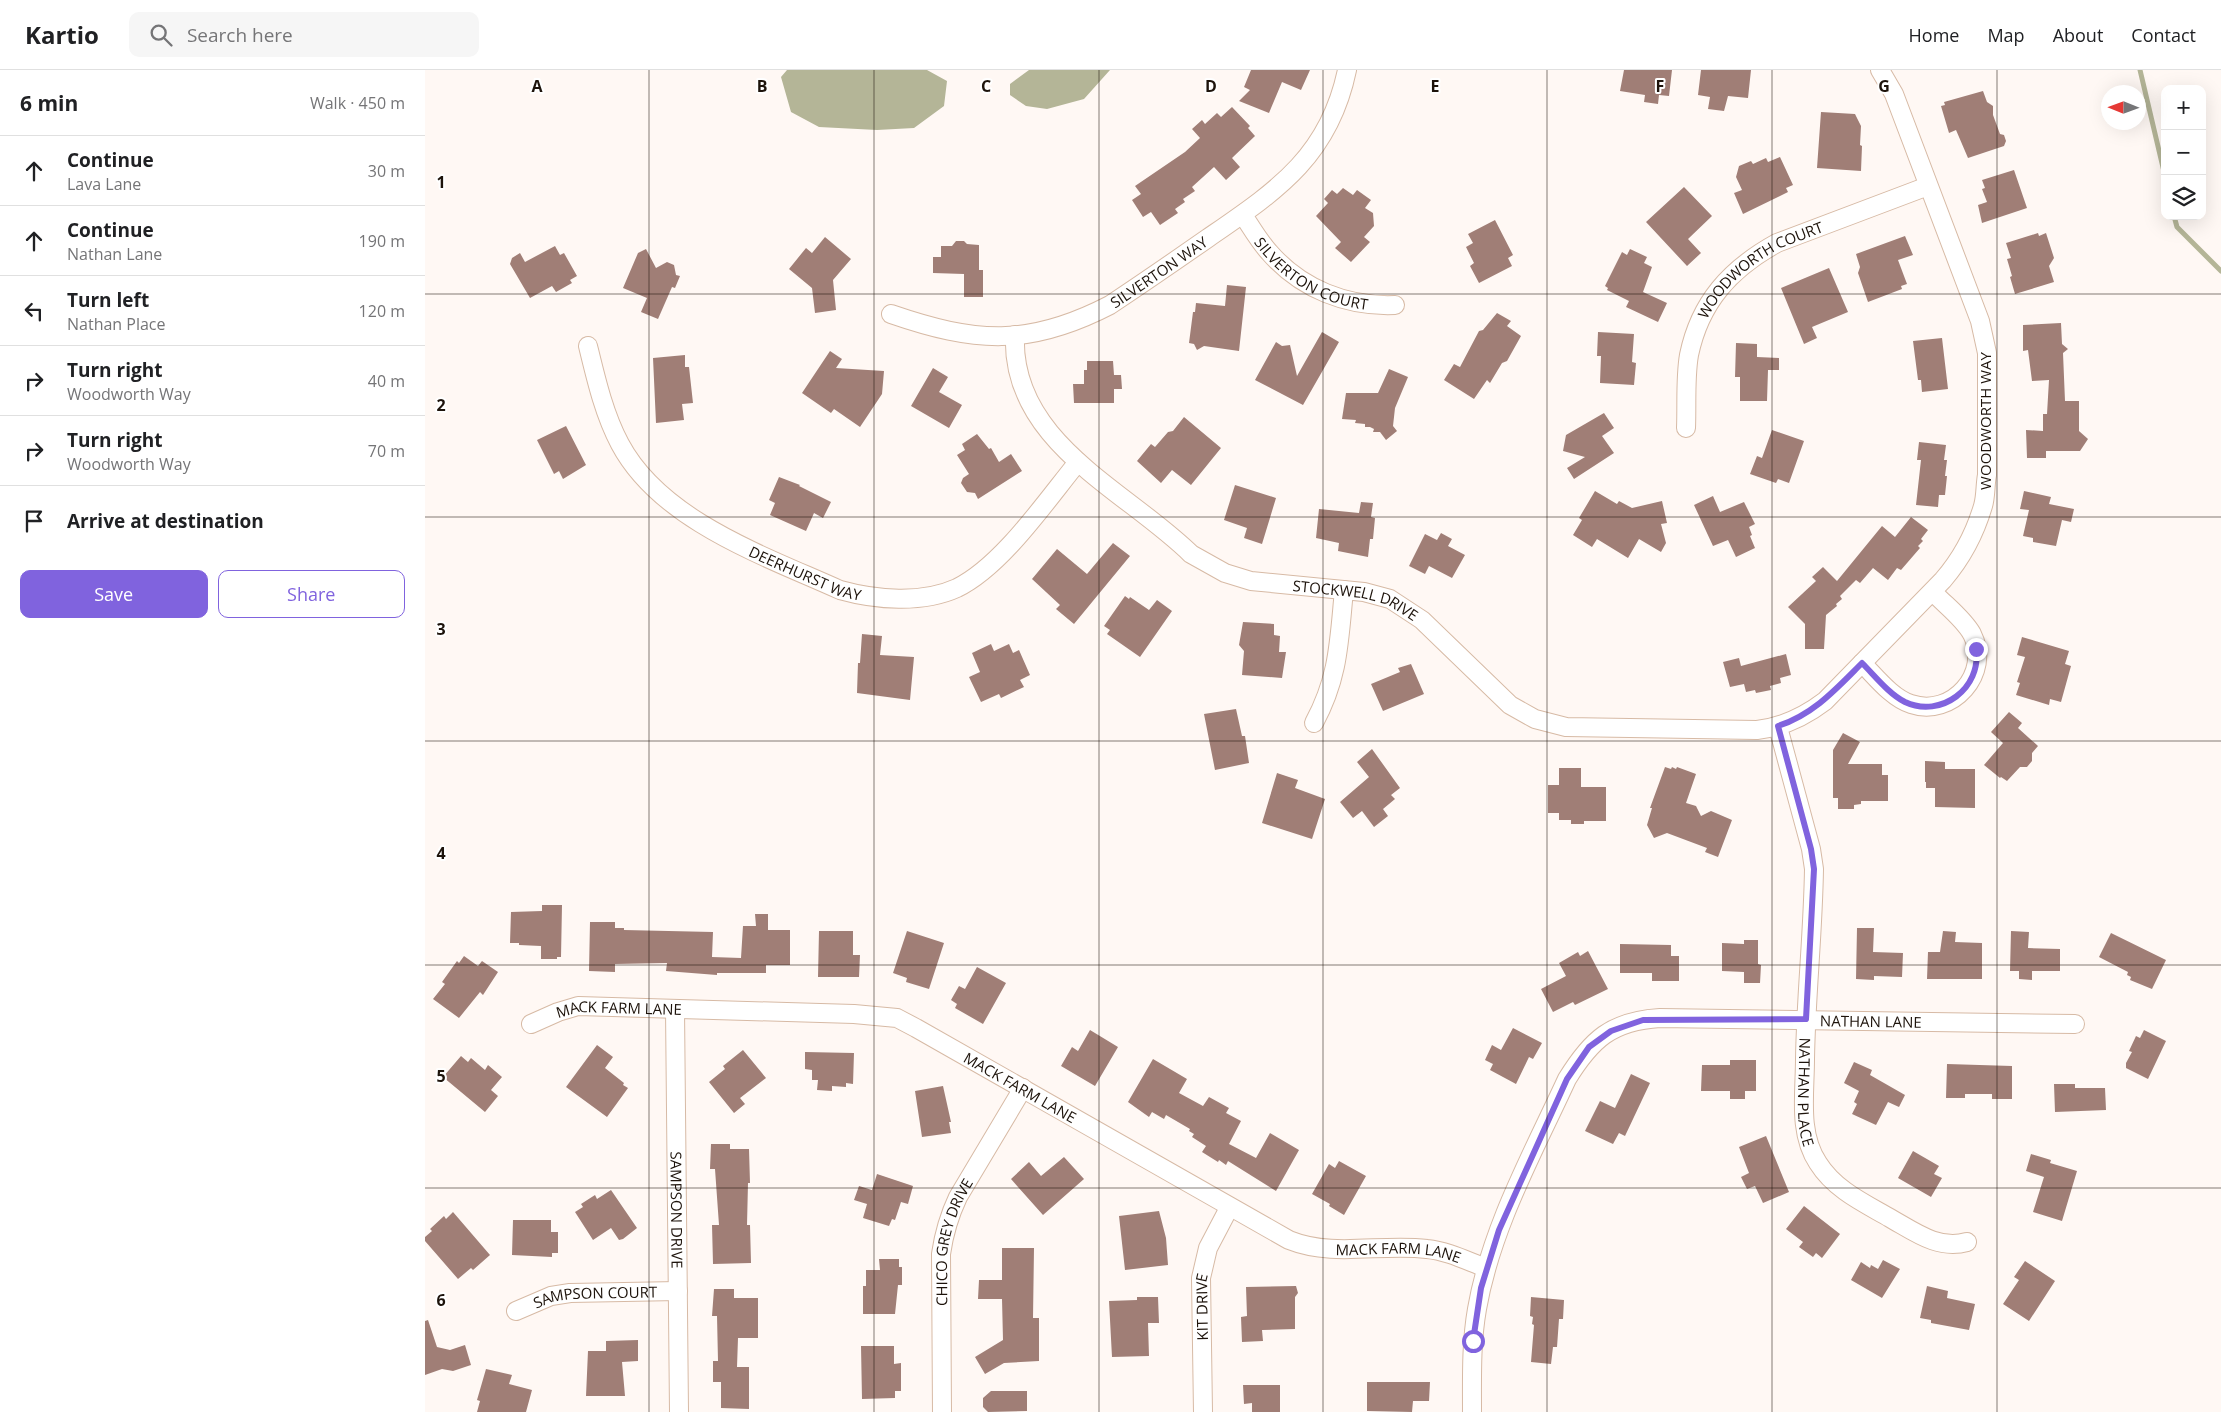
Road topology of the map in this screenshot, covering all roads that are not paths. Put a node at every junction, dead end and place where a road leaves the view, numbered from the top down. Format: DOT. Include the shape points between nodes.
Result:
graph roads {
  1 [pos="1347,70"];
  2 [pos="1880,70"];
  3 [pos="1928,186"];
  4 [pos="1243,215"];
  5 [pos="1395,305"];
  6 [pos="891,314"];
  7 [pos="1015,336"];
  8 [pos="588,346"];
  9 [pos="1686,428"];
  10 [pos="1078,462"];
  11 [pos="1344,590"];
  12 [pos="1933,592"];
  13 [pos="1862,663"];
  14 [pos="1314,723"];
  15 [pos="1778,726"];
  16 [pos="675,1009"];
  17 [pos="1806,1019"];
  18 [pos="531,1024"];
  19 [pos="2075,1024"];
  20 [pos="1023,1088"];
  21 [pos="1229,1208"];
  22 [pos="1967,1242"];
  23 [pos="1487,1268"];
  24 [pos="678,1291"];
  25 [pos="516,1310"];
  26 [pos="679,1412"];
  27 [pos="942,1412"];
  28 [pos="1203,1412"];
  29 [pos="1472,1412"];
  1 -- 4 [label="street, SILVERTON WAY" via="1332,117 1309,154 1288,179"];
  2 -- 3 [label="street, WOODWORTH WAY" via="1894,94"];
  3 -- 9 [label="street, WOODWORTH COURT" via="1777,243 1737,268 1708,304 1693,340 1687,371"];
  3 -- 12 [label="street, WOODWORTH WAY" via="1977,311 1987,353 1987,475 1983,505 1976,528 1954,568"];
  4 -- 5 [label="street, SILVERTON COURT" via="1277,261 1313,287 1356,302"];
  4 -- 7 [label="street, SILVERTON WAY" via="1110,305 1066,325"];
  6 -- 7 [label="street, SILVERTON WAY" via="957,333"];
  7 -- 10 [label="street, STOCKWELL DRIVE" via="1017,368 1036,416"];
  8 -- 10 [label="street, DEERHURST WAY" via="599,392 620,444 654,488 700,523 729,540 841,590 860,595 909,599 956,588 977,576 1006,549"];
  10 -- 11 [label="street, STOCKWELL DRIVE" via="1191,554 1212,567 1251,581"];
  11 -- 14 [label="street" via="1335,672 1329,695"];
  11 -- 15 [label="street, STOCKWELL DRIVE" via="1380,596 1403,606 1422,620 1509,705 1545,722 1577,727 1757,730"];
  12 -- 13 [label="street, WOODWORTH WAY"];
  12 -- 13 [label="street" via="1967,628 1974,642 1977,657 1974,672 1963,692 1950,702 1935,706 1912,704 1898,697"];
  13 -- 15 [label="street, WOODWORTH WAY" via="1811,712"];
  15 -- 17 [label="street, NATHAN PLACE" via="1814,869"];
  16 -- 18 [label="street, MACK FARM LANE" via="579,1006"];
  16 -- 20 [label="street, MACK FARM LANE" via="897,1018"];
  16 -- 24 [label="street, SAMPSON DRIVE"];
  17 -- 19 [label="street, NATHAN LANE"];
  17 -- 22 [label="street, NATHAN PLACE" via="1804,1120 1806,1135 1818,1164 1843,1190 1928,1239 1947,1245"];
  17 -- 23 [label="street, NATHAN LANE" via="1650,1019 1623,1025 1594,1042 1567,1079 1499,1230"];
  20 -- 21 [label="street, MACK FARM LANE"];
  20 -- 27 [label="street, CHICO GREY DRIVE" via="958,1197 943,1234"];
  21 -- 23 [label="street, MACK FARM LANE" via="1301,1245 1335,1250 1427,1249"];
  21 -- 28 [label="street, KIT DRIVE" via="1208,1248 1201,1278"];
  23 -- 29 [label="street, NATHAN LANE" via="1476,1311"];
  24 -- 25 [label="street, SAMPSON COURT" via="570,1293 551,1296"];
  24 -- 26 [label="street, SAMPSON DRIVE"];
}
